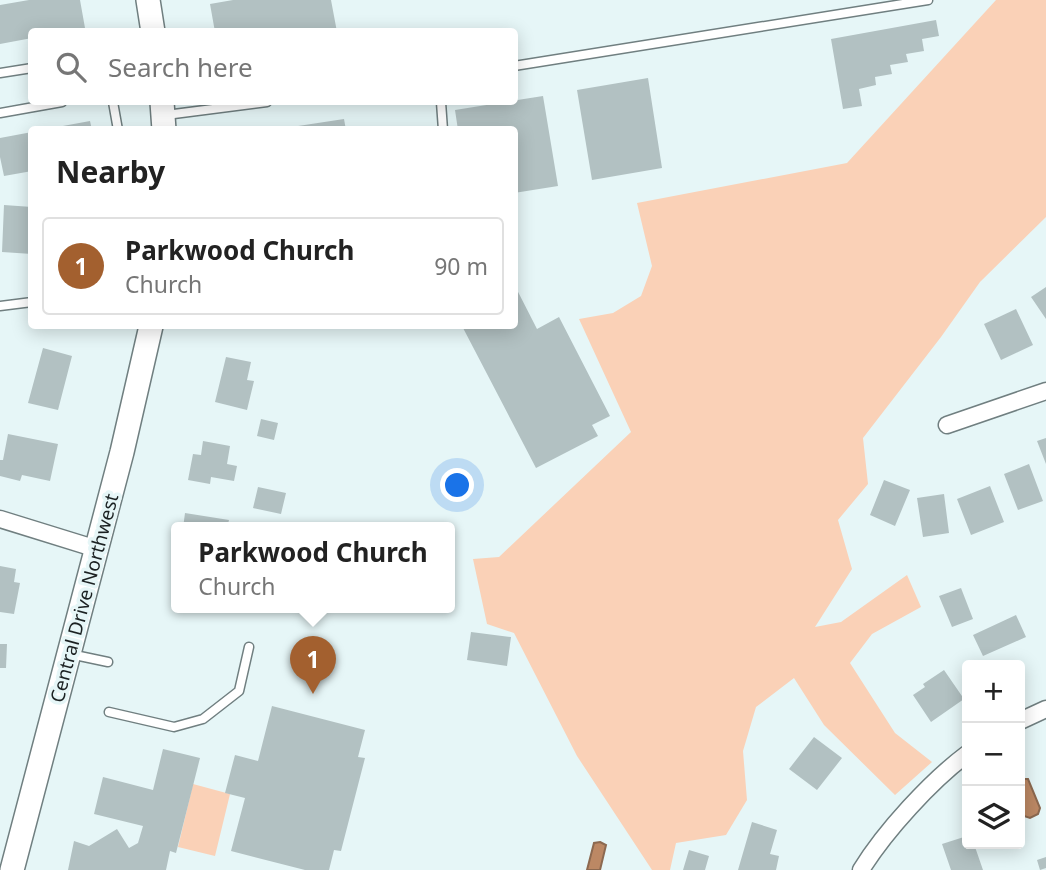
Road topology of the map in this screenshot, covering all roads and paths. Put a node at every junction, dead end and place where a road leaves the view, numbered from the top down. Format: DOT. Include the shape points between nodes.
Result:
graph roads {
  1 [pos="148,0"];
  2 [pos="928,0"];
  3 [pos="152,28"];
  4 [pos="518,65"];
  5 [pos="28,69"];
  6 [pos="0,74"];
  7 [pos="45,105"];
  8 [pos="114,105"];
  9 [pos="245,105"];
  10 [pos="441,105"];
  11 [pos="0,113"];
  12 [pos="163,116"];
  13 [pos="117,126"];
  14 [pos="443,126"];
  15 [pos="28,302"];
  16 [pos="0,306"];
  17 [pos="150,329"];
  18 [pos="1046,391"];
  19 [pos="947,425"];
  20 [pos="0,519"];
  21 [pos="97,549"];
  22 [pos="249,647"];
  23 [pos="69,654"];
  24 [pos="108,662"];
  25 [pos="1046,709"];
  26 [pos="109,712"];
  27 [pos="1025,719"];
  28 [pos="962,758"];
  29 [pos="12,870"];
  30 [pos="861,870"];
  1 -- 3 [label="street"];
  2 -- 4 [label="lane"];
  5 -- 6 [label="lane"];
  7 -- 11 [label="lane"];
  8 -- 13 [label="lane"];
  9 -- 12 [label="lane"];
  10 -- 14 [label="lane"];
  15 -- 16 [label="lane"];
  17 -- 21 [label="street, Central Drive Northwest"];
  18 -- 19 [label="street"];
  20 -- 21 [label="street"];
  21 -- 23 [label="street, Central Drive Northwest"];
  22 -- 26 [label="lane" via="239,691 203,719 174,727"];
  23 -- 24 [label="lane"];
  23 -- 29 [label="street, Central Drive Northwest"];
  25 -- 27 [label="street"];
  28 -- 30 [label="street" via="902,816"];
}
